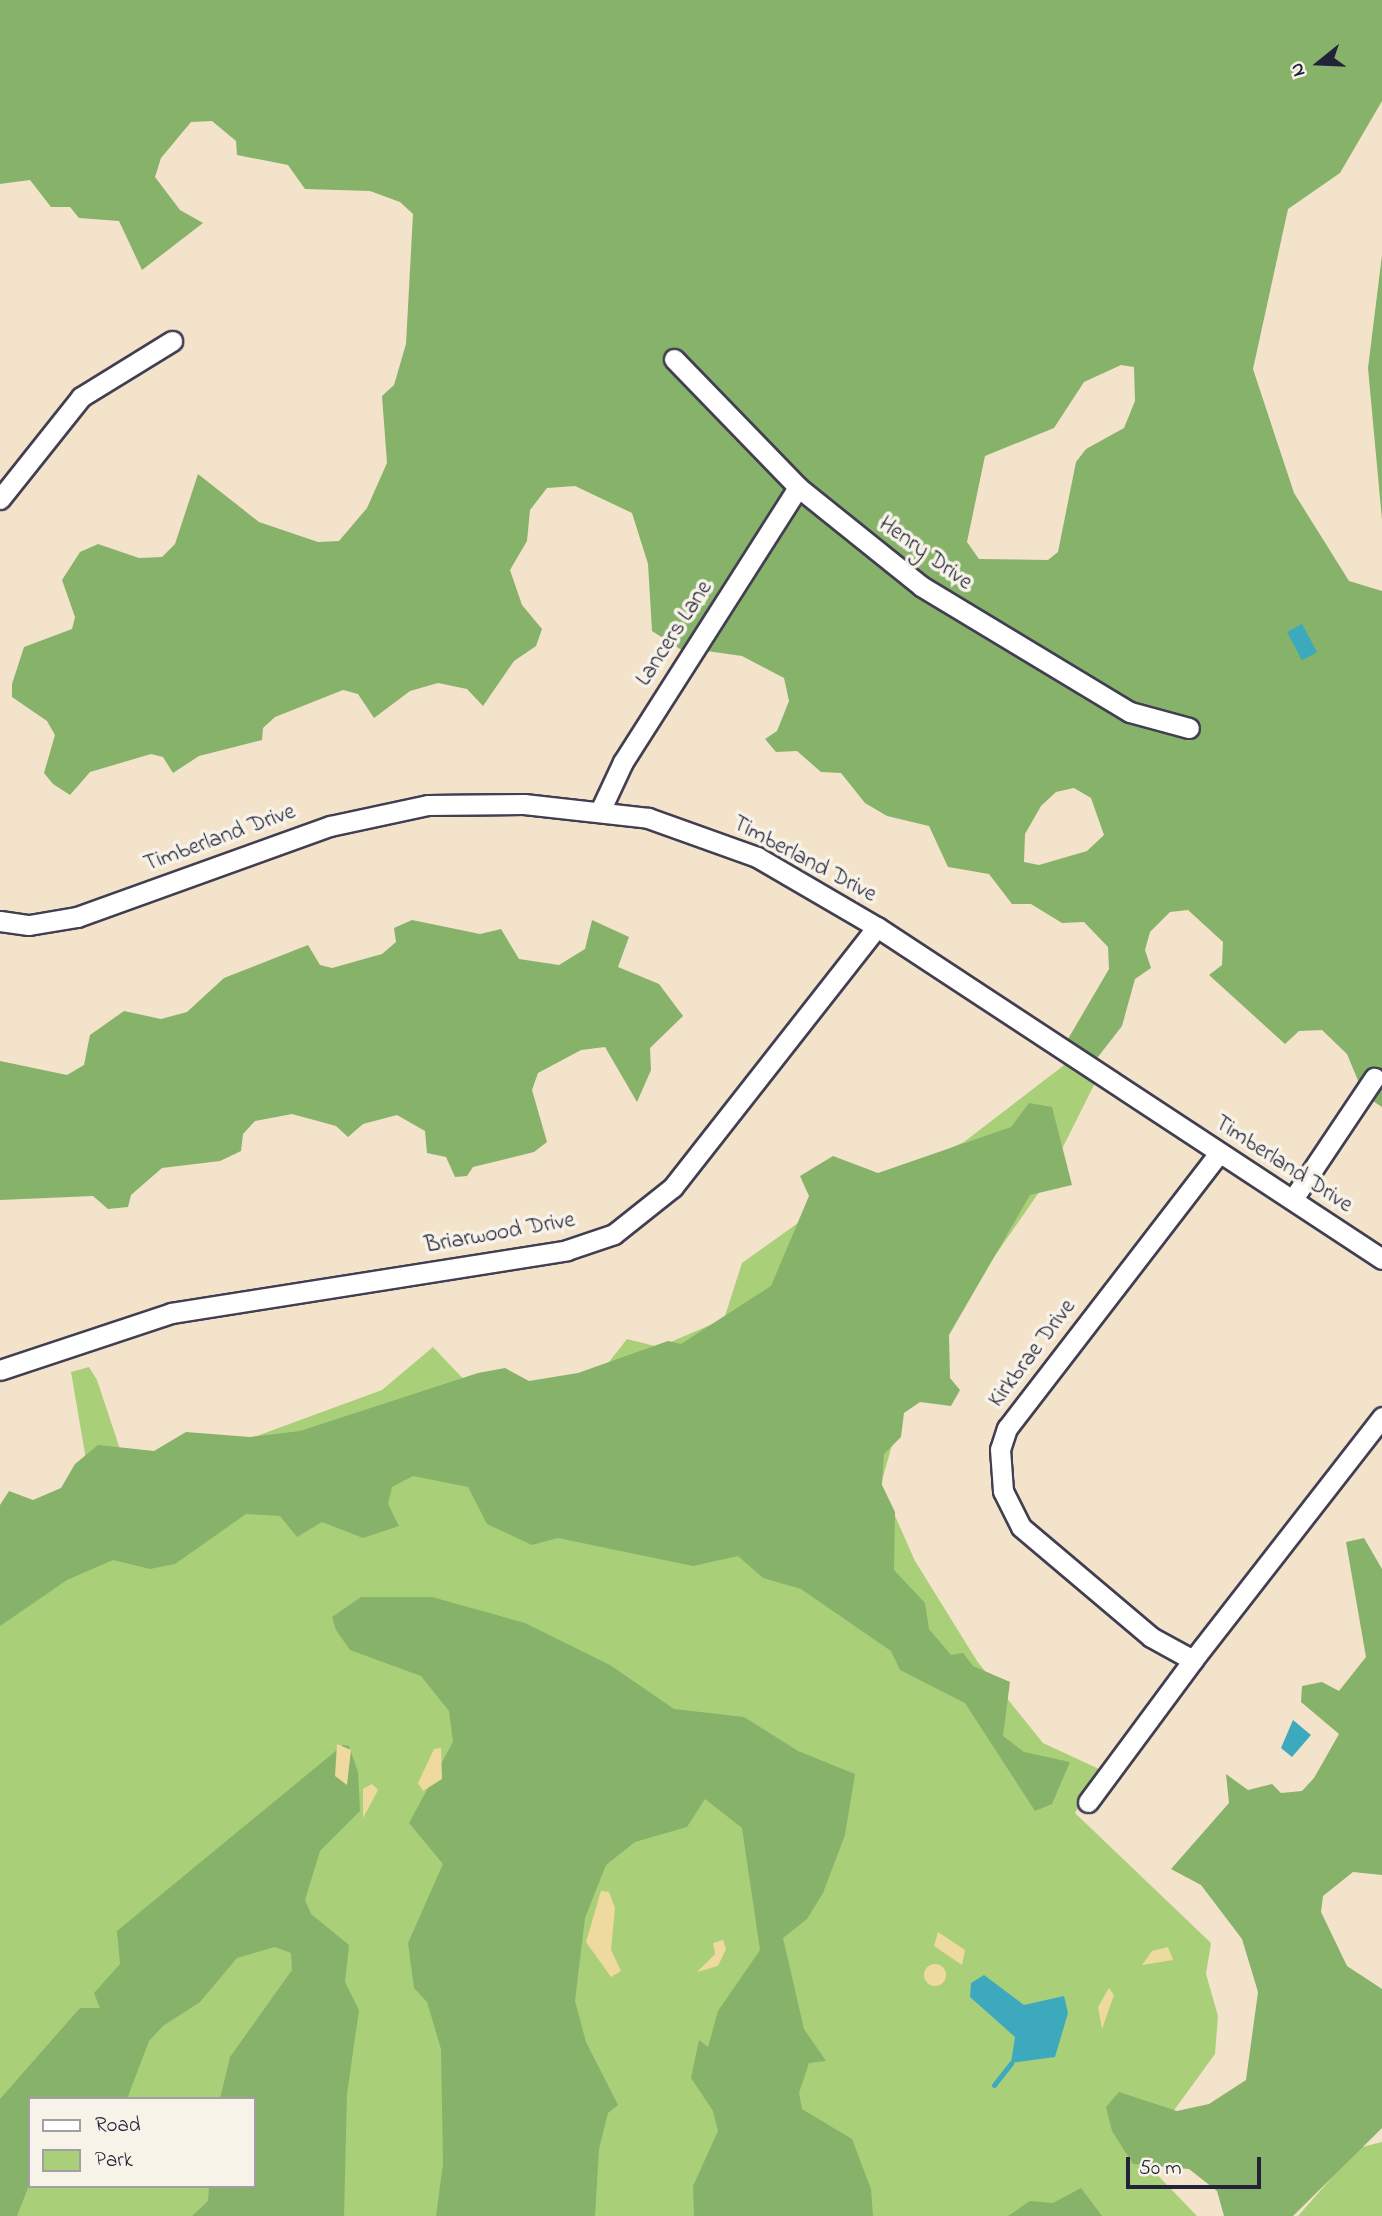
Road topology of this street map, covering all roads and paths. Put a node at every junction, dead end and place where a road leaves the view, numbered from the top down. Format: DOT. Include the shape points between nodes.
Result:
graph roads {
  1 [pos="172,341"];
  2 [pos="674,359"];
  3 [pos="798,487"];
  4 [pos="0,499"];
  5 [pos="1189,728"];
  6 [pos="600,811"];
  7 [pos="0,921"];
  8 [pos="877,927"];
  9 [pos="1374,1078"];
  10 [pos="1219,1153"];
  11 [pos="1293,1199"];
  12 [pos="1382,1259"];
  13 [pos="0,1370"];
  14 [pos="1382,1417"];
  15 [pos="1193,1660"];
  16 [pos="1088,1802"];
  1 -- 4 [label="street" via="81,397"];
  2 -- 3 [label="street, Henry Drive"];
  3 -- 5 [label="street, Henry Drive" via="953,607 1130,712"];
  3 -- 6 [label="street, Lancers Lane" via="624,762"];
  6 -- 7 [label="street, Timberland Drive" via="471,803 380,813 233,858 77,917 29,925"];
  6 -- 8 [label="street, Timberland Drive" via="648,818 723,842"];
  8 -- 10 [label="street, Timberland Drive"];
  8 -- 13 [label="street, Briarwood Drive" via="673,1188 614,1234 567,1250 158,1316"];
  9 -- 11 [label="street"];
  10 -- 11 [label="street, Timberland Drive"];
  10 -- 15 [label="street, Kirkbrae Drive" via="1007,1428 1000,1449 1003,1491 1021,1527 1150,1637"];
  11 -- 12 [label="street, Timberland Drive"];
  14 -- 15 [label="street"];
  15 -- 16 [label="street"];
}
